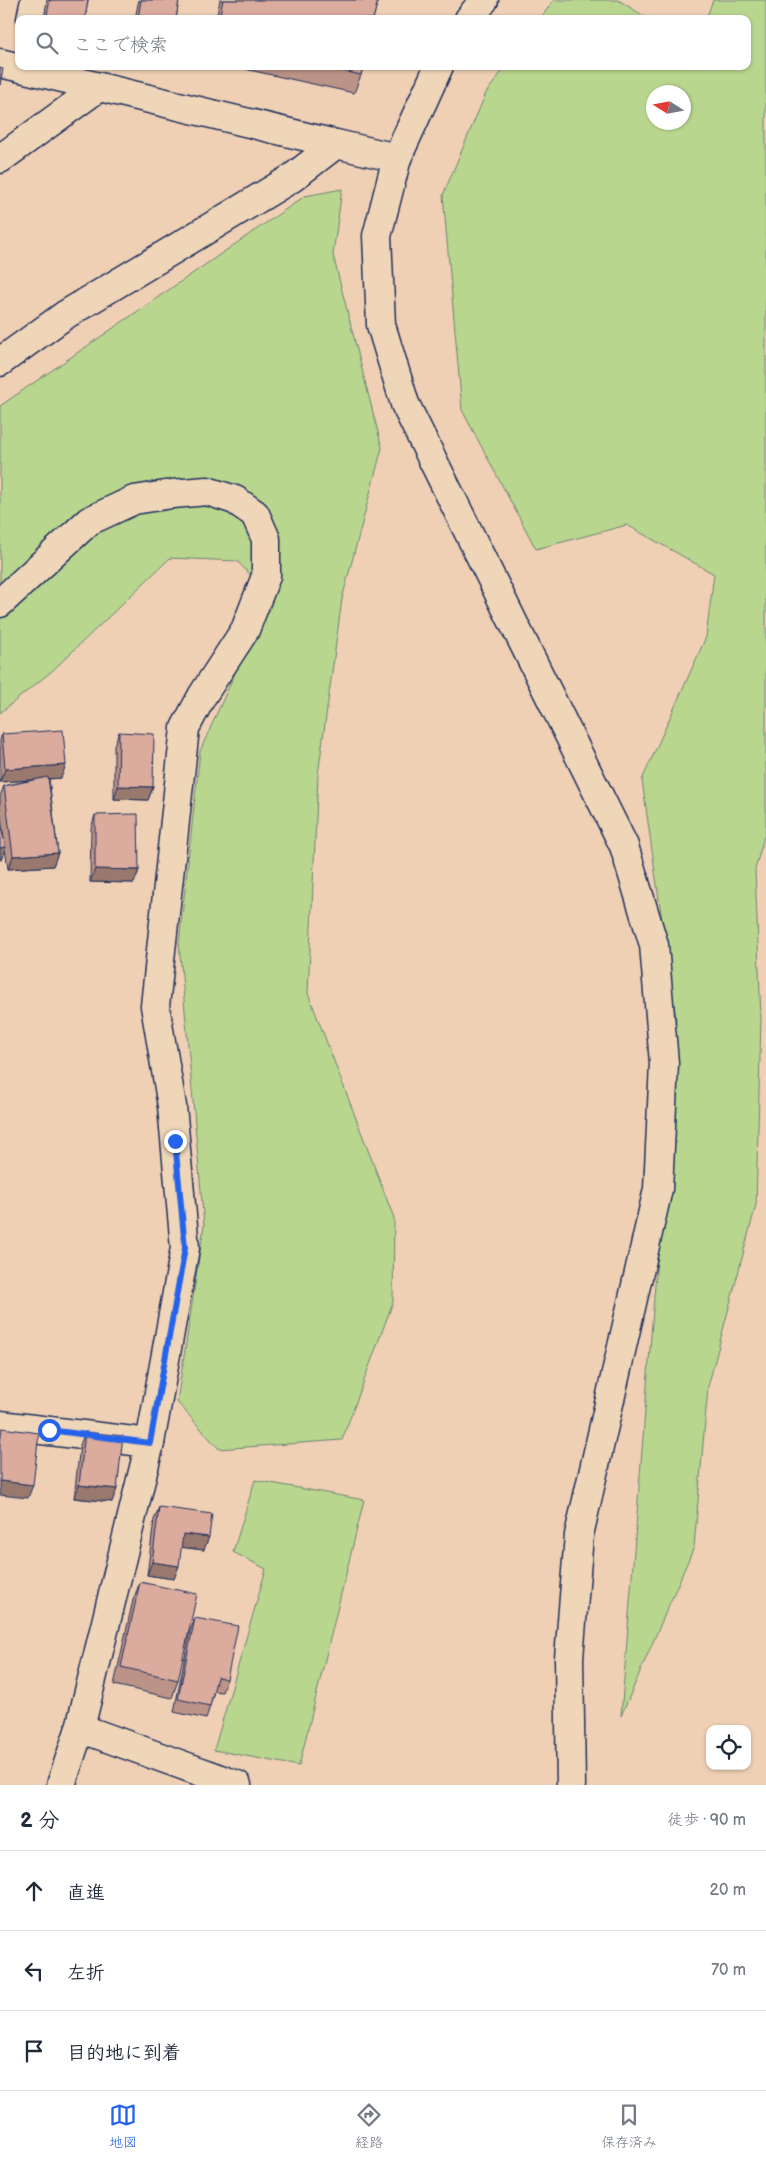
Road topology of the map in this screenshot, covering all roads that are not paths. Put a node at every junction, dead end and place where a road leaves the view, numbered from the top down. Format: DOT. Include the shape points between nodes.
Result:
graph roads {
  1 [pos="35,0"];
  2 [pos="484,0"];
  3 [pos="32,15"];
  4 [pos="472,15"];
  5 [pos="30,70"];
  6 [pos="437,70"];
  7 [pos="98,87"];
  8 [pos="336,144"];
  9 [pos="397,158"];
  10 [pos="0,159"];
  11 [pos="0,362"];
  12 [pos="0,603"];
  13 [pos="0,1425"];
  14 [pos="150,1443"];
  15 [pos="80,1728"];
  16 [pos="61,1785"];
  17 [pos="237,1785"];
  18 [pos="571,1785"];
  1 -- 3 [label="street"];
  2 -- 4 [label="street"];
  5 -- 7 [label="street"];
  6 -- 9 [label="street"];
  7 -- 8 [label="street"];
  7 -- 10 [label="street"];
  8 -- 9 [label="street"];
  8 -- 11 [label="street" via="292,178 65,315"];
  9 -- 18 [label="street" via="377,236 381,325 405,404 624,846 654,945 664,1063 658,1189 579,1535 569,1658"];
  12 -- 14 [label="street" via="89,522 134,500 207,491 235,500 255,514 266,539 266,576 245,630 185,728 156,1006 172,1106 185,1248"];
  13 -- 14 [label="street"];
  14 -- 15 [label="street"];
  15 -- 16 [label="street"];
  15 -- 17 [label="street"];
}
